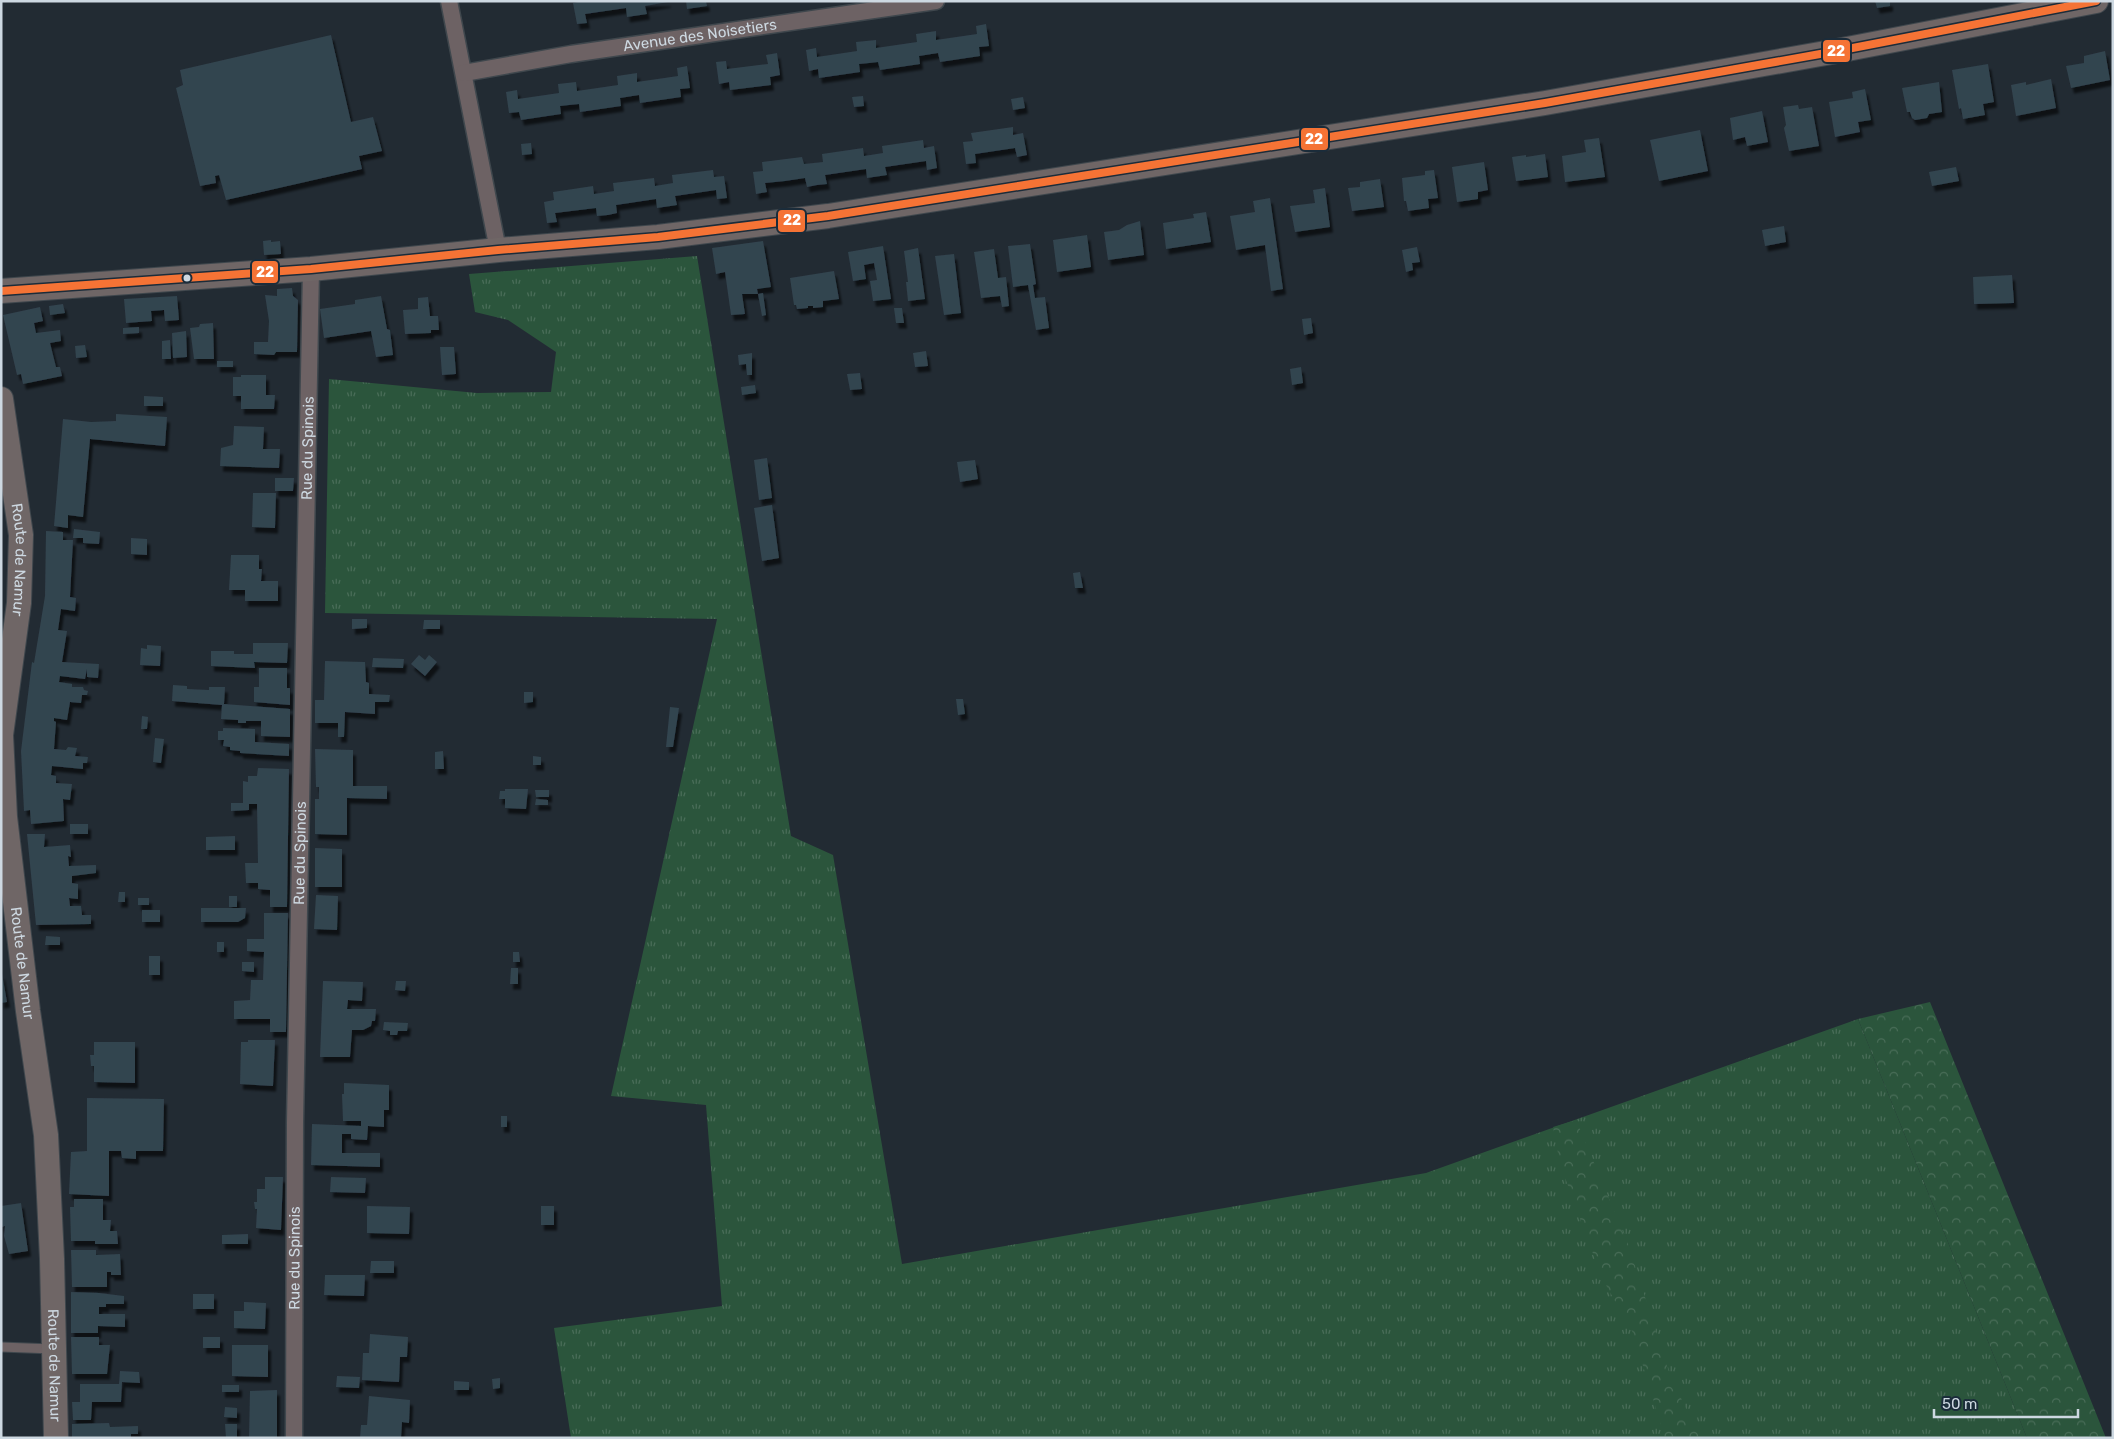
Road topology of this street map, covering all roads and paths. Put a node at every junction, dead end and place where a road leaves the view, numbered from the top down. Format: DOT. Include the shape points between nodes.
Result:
graph roads {
  1 [pos="449,1"];
  2 [pos="936,1"];
  3 [pos="2096,1"];
  4 [pos="464,73"];
  5 [pos="498,250"];
  6 [pos="311,269"];
  7 [pos="1,291"];
  8 [pos="1,400"];
  9 [pos="1,1347"];
  10 [pos="54,1349"];
  11 [pos="56,1438"];
  12 [pos="294,1438"];
  1 -- 4 [label="street"];
  2 -- 4 [label="street, Avenue des Noisetiers"];
  3 -- 5 [label="street" via="1545,103 1080,177 828,216 658,238"];
  4 -- 5 [label="street"];
  5 -- 6 [label="street"];
  6 -- 7 [label="street"];
  6 -- 12 [label="street, Rue du Spinois" via="296,1103"];
  8 -- 10 [label="street, Route de Namur" via="21,536 19,603 1,735 5,817 46,1135"];
  9 -- 10 [label="lane"];
  10 -- 11 [label="street, Route de Namur"];
}
